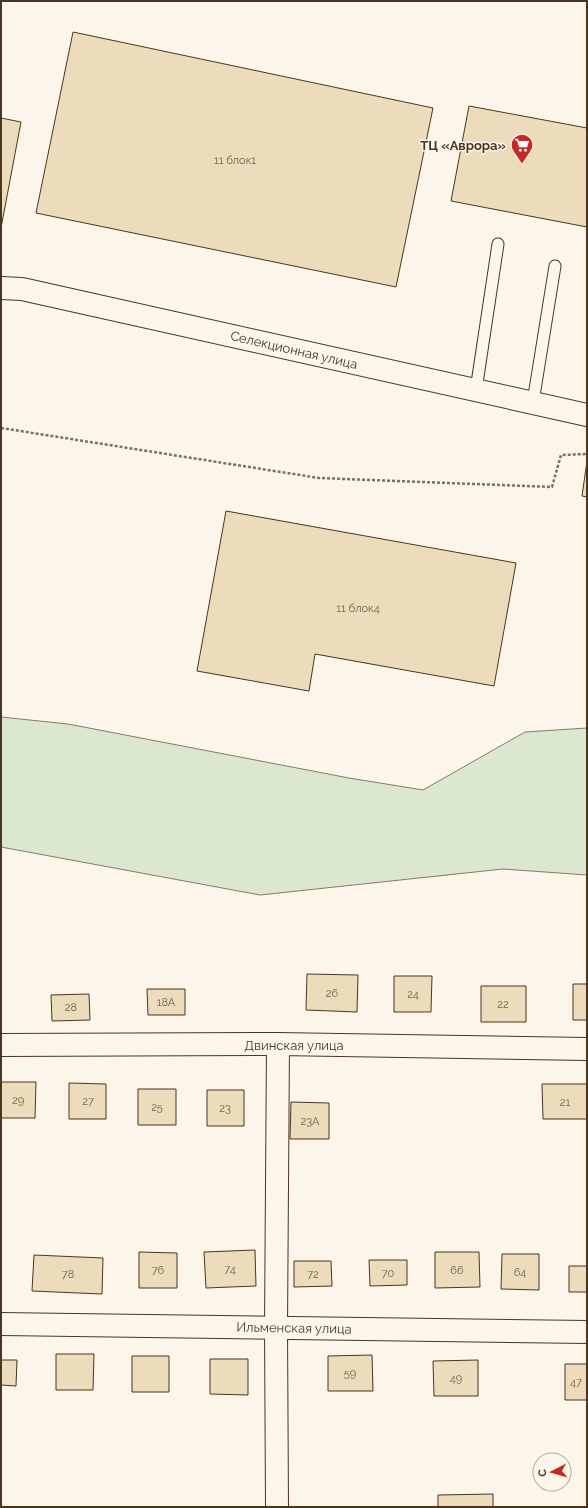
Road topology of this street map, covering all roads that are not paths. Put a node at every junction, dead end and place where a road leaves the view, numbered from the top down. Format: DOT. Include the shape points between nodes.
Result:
graph roads {
  1 [pos="498,244"];
  2 [pos="555,266"];
  3 [pos="1,288"];
  4 [pos="476,390"];
  5 [pos="533,402"];
  6 [pos="587,415"];
  7 [pos="278,1044"];
  8 [pos="1,1045"];
  9 [pos="587,1049"];
  10 [pos="1,1324"];
  11 [pos="276,1327"];
  12 [pos="587,1332"];
  13 [pos="276,1507"];
  1 -- 4 [label="lane"];
  2 -- 5 [label="lane"];
  3 -- 4 [label="street, Селекционная улица" via="22,289"];
  4 -- 5 [label="street, Селекционная улица"];
  5 -- 6 [label="street, Селекционная улица"];
  7 -- 8 [label="street, Двинская улица"];
  7 -- 9 [label="street, Двинская улица"];
  7 -- 11 [label="street"];
  10 -- 11 [label="street, Ильменская улица"];
  11 -- 12 [label="street, Ильменская улица"];
  11 -- 13 [label="street"];
}
